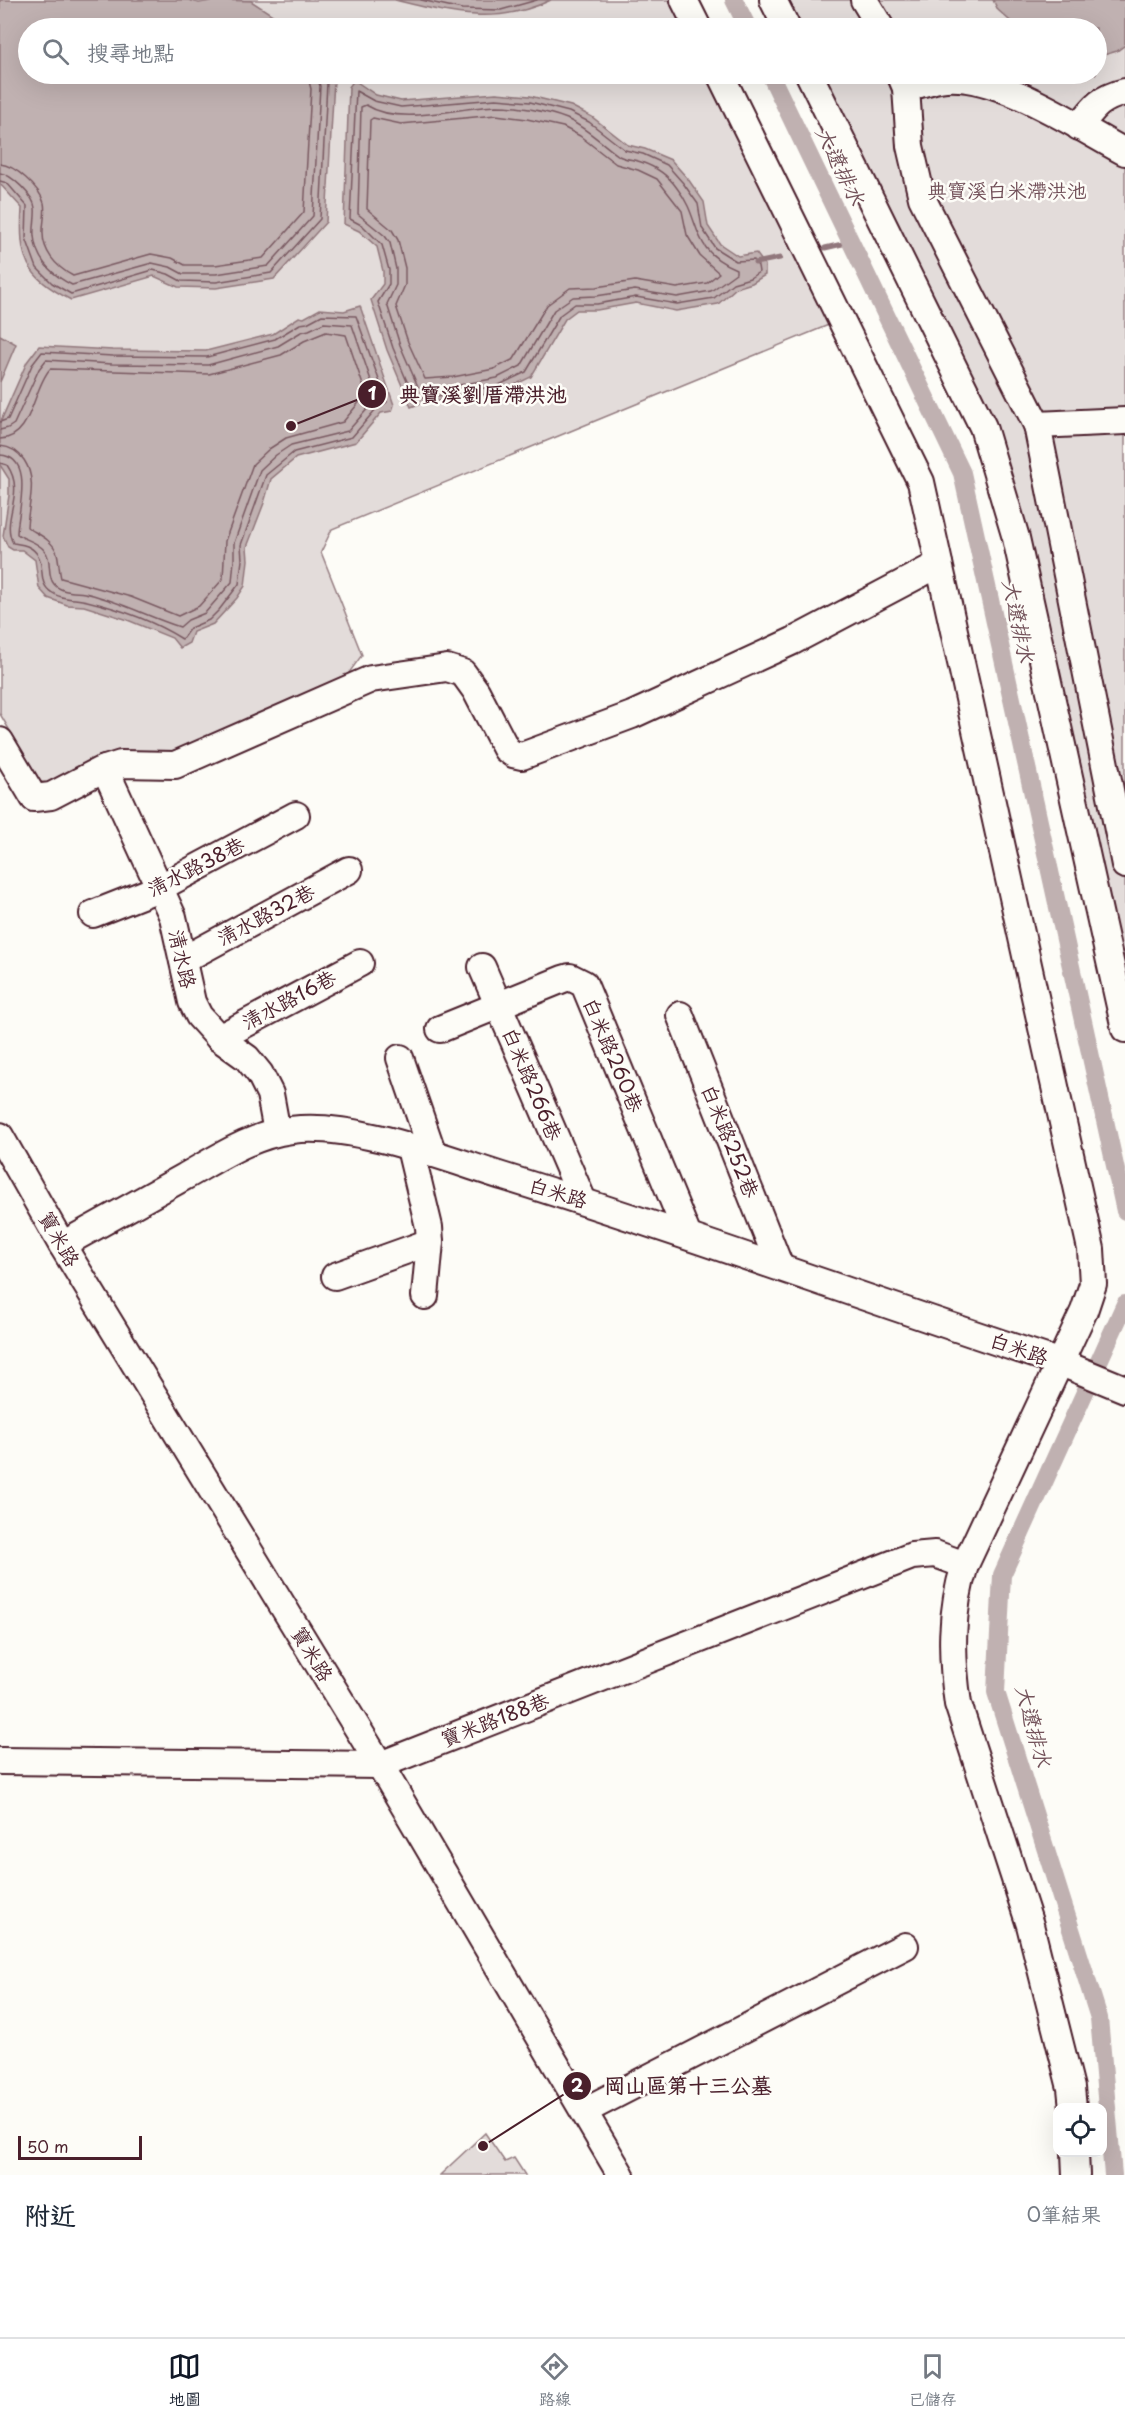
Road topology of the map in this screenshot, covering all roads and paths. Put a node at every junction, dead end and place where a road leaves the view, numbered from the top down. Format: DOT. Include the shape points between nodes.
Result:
graph roads {
  1 [pos="684,0"];
  2 [pos="864,0"];
  3 [pos="778,2"];
  4 [pos="881,17"];
  5 [pos="693,18"];
  6 [pos="784,18"];
  7 [pos="725,84"];
  8 [pos="814,84"];
  9 [pos="903,84"];
  10 [pos="990,84"];
  11 [pos="1125,92"];
  12 [pos="1079,127"];
  13 [pos="1125,152"];
  14 [pos="1125,421"];
  15 [pos="1037,425"];
  16 [pos="939,564"];
  17 [pos="0,741"];
  18 [pos="105,769"];
  19 [pos="296,815"];
  20 [pos="1125,865"];
  21 [pos="349,870"];
  22 [pos="159,888"];
  23 [pos="93,914"];
  24 [pos="183,960"];
  25 [pos="360,963"];
  26 [pos="482,967"];
  27 [pos="498,1005"];
  28 [pos="680,1015"];
  29 [pos="440,1029"];
  30 [pos="1125,1029"];
  31 [pos="219,1038"];
  32 [pos="400,1058"];
  33 [pos="277,1132"];
  34 [pos="0,1136"];
  35 [pos="421,1151"];
  36 [pos="583,1201"];
  37 [pos="688,1236"];
  38 [pos="430,1242"];
  39 [pos="62,1245"];
  40 [pos="780,1266"];
  41 [pos="335,1276"];
  42 [pos="425,1296"];
  43 [pos="1062,1364"];
  44 [pos="1125,1389"];
  45 [pos="965,1565"];
  46 [pos="0,1761"];
  47 [pos="380,1765"];
  48 [pos="905,1946"];
  49 [pos="1072,2103"];
  50 [pos="584,2112"];
  51 [pos="1075,2157"];
  52 [pos="621,2175"];
  53 [pos="1076,2175"];
  1 -- 5 [label="street"];
  2 -- 4 [label="street"];
  3 -- 6 [label="street"];
  7 -- 16 [label="street" via="921,482"];
  8 -- 30 [label="street" via="983,427 1016,538"];
  9 -- 15 [label="street" via="910,146 922,198"];
  10 -- 12 [label="street"];
  11 -- 12 [label="street" via="1096,103"];
  12 -- 13 [label="street"];
  14 -- 15 [label="street"];
  15 -- 20 [label="street"];
  16 -- 18 [label="street" via="793,641 632,715 522,756 506,748 463,673 447,668 370,679 175,765 121,764"];
  16 -- 43 [label="street" via="1091,1249 1094,1270 1089,1296"];
  17 -- 18 [label="street" via="34,798 51,795"];
  18 -- 22 [label="street, 清水路"];
  19 -- 22 [label="street, 清水路38巷"];
  21 -- 24 [label="street, 清水路32巷"];
  22 -- 23 [label="street, 清水路38巷"];
  22 -- 24 [label="street, 清水路" via="173,917"];
  24 -- 31 [label="street, 清水路" via="192,1002"];
  25 -- 31 [label="street, 清水路16巷"];
  26 -- 27 [label="street, 白米路266巷"];
  27 -- 29 [label="street, 白米路260巷"];
  27 -- 36 [label="street, 白米路266巷"];
  27 -- 37 [label="street, 白米路260巷" via="570,977 584,984"];
  28 -- 40 [label="street, 白米路252巷"];
  31 -- 33 [label="street, 清水路" via="247,1058 260,1074 270,1094"];
  32 -- 35 [label="street"];
  33 -- 35 [label="street, 白米路" via="334,1130"];
  33 -- 39 [label="street, 白米路" via="230,1151"];
  34 -- 39 [label="street, 寶米路"];
  35 -- 36 [label="street, 白米路"];
  35 -- 38 [label="street"];
  36 -- 37 [label="street, 白米路"];
  37 -- 40 [label="street, 白米路"];
  38 -- 41 [label="street"];
  38 -- 42 [label="street"];
  39 -- 47 [label="street, 寶米路"];
  40 -- 43 [label="street, 白米路"];
  43 -- 44 [label="street, 白米路"];
  43 -- 45 [label="street"];
  45 -- 47 [label="street, 寶米路188巷" via="935,1554 912,1556"];
  45 -- 49 [label="street" via="951,1630 958,1704 1030,1925"];
  46 -- 47 [label="street, 寶米路188巷"];
  47 -- 50 [label="street, 寶米路"];
  48 -- 50 [label="street"];
  50 -- 52 [label="street, 寶米路"];
  51 -- 53 [label="street"];
}
